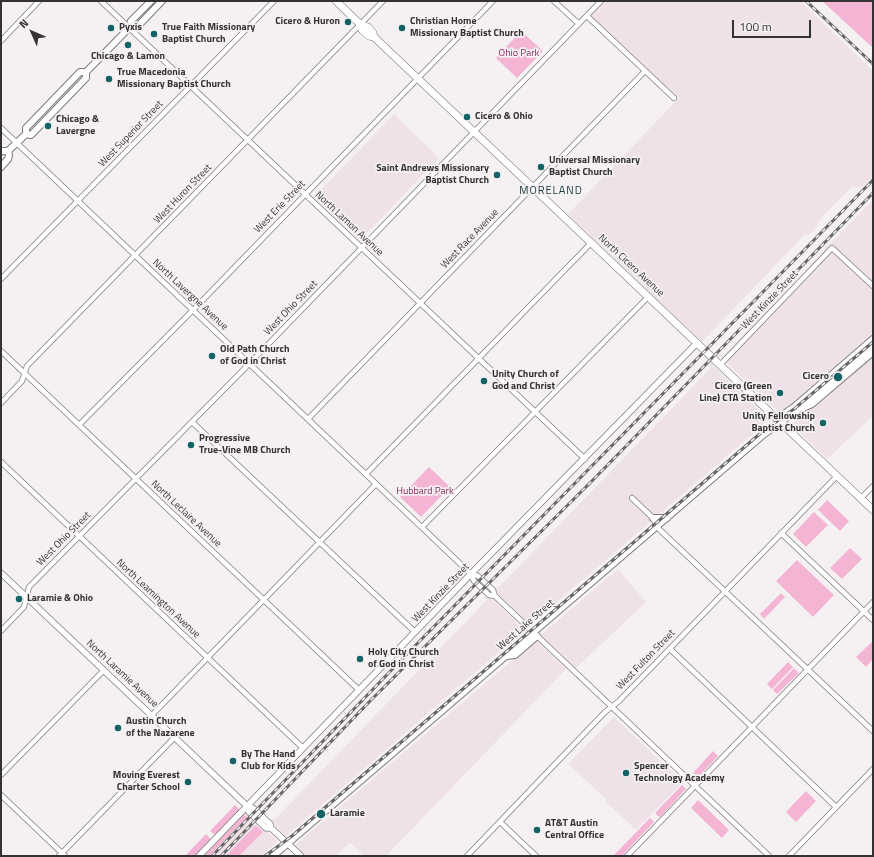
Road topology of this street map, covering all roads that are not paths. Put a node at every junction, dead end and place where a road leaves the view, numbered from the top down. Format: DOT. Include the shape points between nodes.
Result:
graph roads {
  1 [pos="39,1"];
  2 [pos="101,1"];
  3 [pos="151,1"];
  4 [pos="162,1"];
  5 [pos="274,1"];
  6 [pos="336,1"];
  7 [pos="383,1"];
  8 [pos="493,1"];
  9 [pos="554,1"];
  10 [pos="601,1"];
  11 [pos="586,16"];
  12 [pos="360,24"];
  13 [pos="579,24"];
  14 [pos="130,28"];
  15 [pos="1,41"];
  16 [pos="645,71"];
  17 [pos="418,78"];
  18 [pos="190,86"];
  19 [pos="674,98"];
  20 [pos="1,128"];
  21 [pos="475,132"];
  22 [pos="248,140"];
  23 [pos="17,143"];
  24 [pos="1,152"];
  25 [pos="8,152"];
  26 [pos="1,166"];
  27 [pos="532,187"];
  28 [pos="305,194"];
  29 [pos="78,201"];
  30 [pos="591,242"];
  31 [pos="362,248"];
  32 [pos="135,256"];
  33 [pos="1,280"];
  34 [pos="873,286"];
  35 [pos="648,297"];
  36 [pos="420,303"];
  37 [pos="193,310"];
  38 [pos="873,339"];
  39 [pos="697,343"];
  40 [pos="873,345"];
  41 [pos="1,351"];
  42 [pos="873,352"];
  43 [pos="478,358"];
  44 [pos="249,364"];
  45 [pos="720,365"];
  46 [pos="24,373"];
  47 [pos="1,403"];
  48 [pos="535,412"];
  49 [pos="794,412"];
  50 [pos="308,419"];
  51 [pos="779,421"];
  52 [pos="192,422"];
  53 [pos="79,425"];
  54 [pos="585,459"];
  55 [pos="1,462"];
  56 [pos="366,474"];
  57 [pos="837,476"];
  58 [pos="136,479"];
  59 [pos="376,484"];
  60 [pos="873,486"];
  61 [pos="632,498"];
  62 [pos="861,498"];
  63 [pos="873,510"];
  64 [pos="653,518"];
  65 [pos="667,518"];
  66 [pos="422,527"];
  67 [pos="657,527"];
  68 [pos="781,533"];
  69 [pos="79,536"];
  70 [pos="320,542"];
  71 [pos="1,573"];
  72 [pos="471,574"];
  73 [pos="725,591"];
  74 [pos="26,597"];
  75 [pos="264,600"];
  76 [pos="873,602"];
  77 [pos="559,610"];
  78 [pos="864,611"];
  79 [pos="873,620"];
  80 [pos="1,631"];
  81 [pos="415,632"];
  82 [pos="534,632"];
  83 [pos="670,649"];
  84 [pos="506,656"];
  85 [pos="208,658"];
  86 [pos="808,669"];
  87 [pos="104,670"];
  88 [pos="359,690"];
  89 [pos="612,707"];
  90 [pos="152,715"];
  91 [pos="752,727"];
  92 [pos="873,731"];
  93 [pos="175,737"];
  94 [pos="303,748"];
  95 [pos="873,769"];
  96 [pos="1,775"];
  97 [pos="695,786"];
  98 [pos="1,795"];
  99 [pos="247,806"];
  100 [pos="836,807"];
  101 [pos="500,822"];
  102 [pos="288,844"];
  103 [pos="62,855"];
  104 [pos="199,856"];
  105 [pos="274,856"];
  106 [pos="301,856"];
  107 [pos="467,856"];
  108 [pos="536,856"];
  109 [pos="627,856"];
  110 [pos="769,856"];
  111 [pos="789,856"];
  1 -- 15 [label="street"];
  2 -- 14 [label="street, North Lamon Avenue"];
  3 -- 14 [label="main road" via="131,21"];
  4 -- 14 [label="main road" via="137,27"];
  5 -- 18 [label="street, West Superior Street"];
  6 -- 12 [label="main road, North Cicero Avenue"];
  7 -- 12 [label="street, West Huron Street"];
  8 -- 17 [label="street, West Erie Street"];
  9 -- 13 [label="street"];
  10 -- 11 [label="street, West Ohio Street"];
  11 -- 13 [label="street, West Ohio Street"];
  11 -- 16 [label="street"];
  12 -- 17 [label="main road, North Cicero Avenue" via="368,28 374,38"];
  12 -- 22 [label="street, West Huron Street"];
  13 -- 21 [label="street, West Ohio Street"];
  14 -- 18 [label="street, North Lamon Avenue"];
  14 -- 23 [label="main road" via="86,72 80,72 26,128 26,134"];
  16 -- 19 [label="street"];
  16 -- 27 [label="street, West Race Avenue"];
  17 -- 21 [label="main road, North Cicero Avenue"];
  17 -- 28 [label="street, West Erie Street"];
  18 -- 22 [label="street, North Lamon Avenue"];
  18 -- 29 [label="street, West Superior Street"];
  20 -- 23 [label="street, North Lavergne Avenue"];
  21 -- 27 [label="main road, North Cicero Avenue"];
  21 -- 31 [label="street, West Ohio Street"];
  22 -- 28 [label="street, North Lamon Avenue"];
  22 -- 32 [label="street, West Huron Street"];
  23 -- 25 [label="main road"];
  23 -- 29 [label="street, North Lavergne Avenue"];
  24 -- 25 [label="main road"];
  25 -- 26 [label="main road" via="8,159"];
  27 -- 30 [label="main road, North Cicero Avenue"];
  27 -- 36 [label="street, West Race Avenue"];
  28 -- 31 [label="street, North Lamon Avenue"];
  28 -- 37 [label="street, West Erie Street"];
  29 -- 32 [label="street, North Lavergne Avenue"];
  29 -- 33 [label="street, West Superior Street"];
  30 -- 35 [label="main road, North Cicero Avenue"];
  30 -- 43 [label="street"];
  31 -- 36 [label="street, North Lamon Avenue"];
  31 -- 44 [label="street, West Ohio Street"];
  32 -- 37 [label="street, North Lavergne Avenue"];
  32 -- 46 [label="street, West Huron Street" via="26,366"];
  34 -- 45 [label="street, West Kinzie Street" via="832,248"];
  35 -- 39 [label="main road, North Cicero Avenue"];
  35 -- 48 [label="street"];
  36 -- 43 [label="street, North Lamon Avenue"];
  36 -- 50 [label="street, West Race Avenue"];
  37 -- 44 [label="street, North Lavergne Avenue"];
  37 -- 53 [label="street, West Erie Street"];
  38 -- 51 [label="main road, West Lake Street"];
  39 -- 45 [label="main road, North Cicero Avenue"];
  39 -- 54 [label="street, West Kinzie Street"];
  40 -- 49 [label="main road, West Lake Street"];
  41 -- 46 [label="street, North Leclaire Avenue"];
  42 -- 49 [label="main road, West Lake Street" via="812,404"];
  43 -- 48 [label="street, North Lamon Avenue"];
  43 -- 56 [label="street"];
  44 -- 50 [label="street, North Lavergne Avenue"];
  44 -- 52 [label="street, West Ohio Street"];
  45 -- 51 [label="main road, North Cicero Avenue"];
  46 -- 47 [label="street, West Huron Street" via="22,381"];
  46 -- 53 [label="street, North Leclaire Avenue"];
  48 -- 54 [label="street, North Lamon Avenue"];
  48 -- 66 [label="street"];
  49 -- 51 [label="main road, West Lake Street"];
  50 -- 56 [label="street, North Lavergne Avenue"];
  51 -- 57 [label="main road, North Cicero Avenue"];
  51 -- 65 [label="main road, West Lake Street"];
  52 -- 58 [label="street, West Ohio Street"];
  52 -- 70 [label="street"];
  53 -- 58 [label="street, North Leclaire Avenue"];
  54 -- 72 [label="street, West Kinzie Street"];
  55 -- 69 [label="street, North Leamington Avenue"];
  56 -- 59 [label="street, North Lavergne Avenue"];
  57 -- 62 [label="main road, North Cicero Avenue"];
  57 -- 68 [label="street, West Fulton Street"];
  58 -- 69 [label="street, West Ohio Street"];
  58 -- 75 [label="street, North Leclaire Avenue"];
  59 -- 66 [label="street, North Lavergne Avenue"];
  59 -- 70 [label="street"];
  60 -- 62 [label="street"];
  61 -- 64 [label="street"];
  62 -- 63 [label="main road, North Cicero Avenue"];
  64 -- 65 [label="main road"];
  64 -- 67 [label="street"];
  65 -- 67 [label="main road, West Lake Street"];
  66 -- 72 [label="street, North Lavergne Avenue"];
  67 -- 73 [label="street"];
  67 -- 77 [label="main road, West Lake Street"];
  68 -- 73 [label="street, West Fulton Street"];
  68 -- 78 [label="street"];
  69 -- 74 [label="street, West Ohio Street" via="29,587"];
  69 -- 85 [label="street, North Leamington Avenue"];
  70 -- 75 [label="street"];
  70 -- 81 [label="street"];
  71 -- 74 [label="street, North Laramie Avenue"];
  72 -- 81 [label="street, West Kinzie Street"];
  72 -- 82 [label="street, North Lavergne Avenue" via="478,576 493,590 495,596"];
  73 -- 83 [label="street, West Fulton Street"];
  73 -- 86 [label="street"];
  74 -- 80 [label="street, West Ohio Street" via="24,607"];
  74 -- 87 [label="street, North Laramie Avenue"];
  75 -- 85 [label="street"];
  75 -- 88 [label="street, North Leclaire Avenue"];
  76 -- 78 [label="street"];
  77 -- 82 [label="main road, West Lake Street"];
  77 -- 82 [label="main road" via="551,610"];
  78 -- 79 [label="street"];
  78 -- 86 [label="street"];
  81 -- 88 [label="street, West Kinzie Street"];
  82 -- 84 [label="main road, West Lake Street"];
  82 -- 84 [label="main road" via="515,655"];
  82 -- 89 [label="street, North Lavergne Avenue"];
  83 -- 89 [label="street, West Fulton Street"];
  83 -- 91 [label="street"];
  84 -- 102 [label="main road, West Lake Street"];
  85 -- 90 [label="street"];
  85 -- 94 [label="street, North Leamington Avenue"];
  86 -- 91 [label="street"];
  86 -- 92 [label="street"];
  87 -- 90 [label="street, North Laramie Avenue"];
  87 -- 96 [label="street"];
  88 -- 94 [label="street, West Kinzie Street"];
  89 -- 97 [label="street, North Lavergne Avenue"];
  89 -- 101 [label="street, West Fulton Street"];
  90 -- 93 [label="street, North Laramie Avenue"];
  91 -- 97 [label="street"];
  91 -- 100 [label="street"];
  93 -- 99 [label="street, North Laramie Avenue"];
  93 -- 103 [label="street"];
  94 -- 99 [label="street, West Kinzie Street"];
  95 -- 100 [label="street"];
  97 -- 109 [label="street"];
  97 -- 110 [label="street, North Lavergne Avenue"];
  98 -- 103 [label="street"];
  99 -- 102 [label="street, North Laramie Avenue" via="253,808"];
  99 -- 104 [label="street, West Kinzie Street"];
  100 -- 111 [label="street"];
  101 -- 107 [label="street, West Fulton Street"];
  101 -- 108 [label="street"];
  102 -- 105 [label="main road, West Lake Street"];
  102 -- 106 [label="street, North Laramie Avenue"];
}
